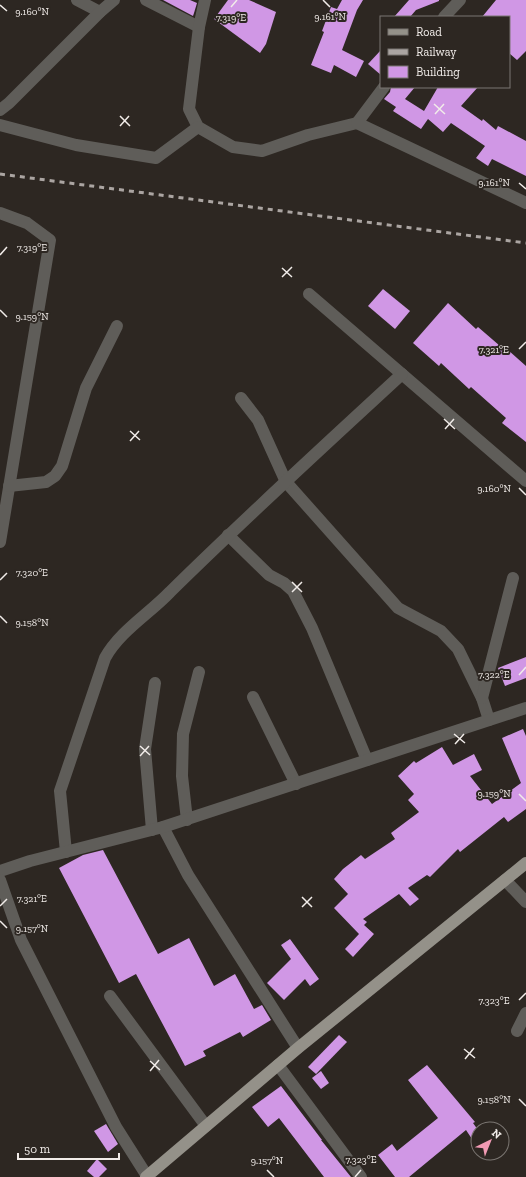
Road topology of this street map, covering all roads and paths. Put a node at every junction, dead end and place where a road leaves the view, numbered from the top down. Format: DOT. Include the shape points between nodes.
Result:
graph roads {
  1 [pos="77,0"];
  2 [pos="114,0"];
  3 [pos="146,0"];
  4 [pos="205,0"];
  5 [pos="460,0"];
  6 [pos="100,12"];
  7 [pos="445,16"];
  8 [pos="199,27"];
  9 [pos="383,88"];
  10 [pos="0,110"];
  11 [pos="357,123"];
  12 [pos="0,125"];
  13 [pos="198,127"];
  14 [pos="526,203"];
  15 [pos="0,213"];
  16 [pos="309,294"];
  17 [pos="117,326"];
  18 [pos="402,374"];
  19 [pos="241,398"];
  20 [pos="526,481"];
  21 [pos="286,482"];
  22 [pos="9,486"];
  23 [pos="228,535"];
  24 [pos="0,542"];
  25 [pos="513,578"];
  26 [pos="199,672"];
  27 [pos="155,683"];
  28 [pos="254,697"];
  29 [pos="482,698"];
  30 [pos="526,708"];
  31 [pos="489,720"];
  32 [pos="367,760"];
  33 [pos="296,784"];
  34 [pos="187,820"];
  35 [pos="157,829"];
  36 [pos="66,852"];
  37 [pos="526,864"];
  38 [pos="0,871"];
  39 [pos="0,880"];
  40 [pos="505,880"];
  41 [pos="526,902"];
  42 [pos="110,996"];
  43 [pos="526,1013"];
  44 [pos="517,1031"];
  45 [pos="298,1048"];
  46 [pos="278,1064"];
  47 [pos="206,1126"];
  48 [pos="147,1176"];
  49 [pos="361,1177"];
  1 -- 6 [label="street"];
  2 -- 6 [label="street"];
  3 -- 8 [label="street"];
  4 -- 8 [label="street"];
  5 -- 7 [label="street"];
  6 -- 10 [label="street"];
  8 -- 13 [label="street" via="189,109"];
  9 -- 11 [label="street"];
  11 -- 13 [label="street" via="308,135 262,151 233,147"];
  11 -- 14 [label="street"];
  12 -- 13 [label="street" via="76,145 156,158"];
  15 -- 22 [label="street" via="27,223 50,240"];
  16 -- 18 [label="street"];
  17 -- 22 [label="street" via="86,388 62,466 55,476 46,482"];
  18 -- 20 [label="street"];
  18 -- 21 [label="street"];
  19 -- 21 [label="street" via="258,420"];
  21 -- 23 [label="street"];
  21 -- 29 [label="street" via="398,608 441,631 458,649"];
  22 -- 24 [label="street"];
  23 -- 32 [label="street" via="270,574 293,591 312,628"];
  23 -- 36 [label="street" via="110,648 60,791"];
  25 -- 29 [label="street"];
  26 -- 34 [label="street" via="183,734 182,776"];
  27 -- 35 [label="street" via="145,749"];
  28 -- 33 [label="street"];
  29 -- 31 [label="street"];
  30 -- 31 [label="street"];
  31 -- 32 [label="street"];
  32 -- 33 [label="street"];
  33 -- 34 [label="street"];
  34 -- 35 [label="street"];
  35 -- 36 [label="street"];
  35 -- 45 [label="street"];
  36 -- 38 [label="street"];
  37 -- 40 [label="main road"];
  39 -- 48 [label="street" via="21,940 116,1126"];
  40 -- 41 [label="street"];
  40 -- 45 [label="main road"];
  42 -- 47 [label="street"];
  43 -- 44 [label="street"];
  45 -- 46 [label="main road"];
  46 -- 47 [label="main road"];
  46 -- 49 [label="street"];
  47 -- 48 [label="main road"];
}
